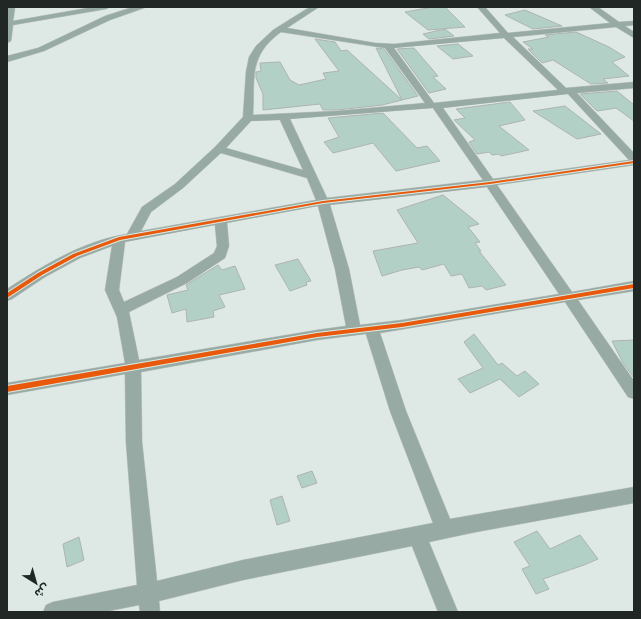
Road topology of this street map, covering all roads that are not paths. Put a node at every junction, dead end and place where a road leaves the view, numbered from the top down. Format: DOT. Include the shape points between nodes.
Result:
graph roads {
  1 [pos="11,7"];
  2 [pos="106,7"];
  3 [pos="142,7"];
  4 [pos="315,7"];
  5 [pos="481,7"];
  6 [pos="593,7"];
  7 [pos="131,8"];
  8 [pos="634,23"];
  9 [pos="8,24"];
  10 [pos="618,24"];
  11 [pos="280,29"];
  12 [pos="506,35"];
  13 [pos="634,36"];
  14 [pos="7,41"];
  15 [pos="388,46"];
  16 [pos="7,59"];
  17 [pos="634,85"];
  18 [pos="566,91"];
  19 [pos="433,105"];
  20 [pos="284,117"];
  21 [pos="248,118"];
  22 [pos="219,149"];
  23 [pos="634,161"];
  24 [pos="311,176"];
  25 [pos="490,183"];
  26 [pos="323,202"];
  27 [pos="221,222"];
  28 [pos="125,238"];
  29 [pos="634,286"];
  30 [pos="7,296"];
  31 [pos="569,298"];
  32 [pos="121,310"];
  33 [pos="372,329"];
  34 [pos="354,331"];
  35 [pos="133,366"];
  36 [pos="7,389"];
  37 [pos="634,393"];
  38 [pos="634,495"];
  39 [pos="445,529"];
  40 [pos="417,536"];
  41 [pos="150,603"];
  42 [pos="53,612"];
  43 [pos="448,612"];
  1 -- 9 [label="street"];
  2 -- 9 [label="street"];
  3 -- 7 [label="street"];
  4 -- 11 [label="street"];
  5 -- 12 [label="street"];
  6 -- 10 [label="street"];
  7 -- 16 [label="street" via="50,46"];
  8 -- 10 [label="street"];
  9 -- 14 [label="street"];
  10 -- 12 [label="street"];
  10 -- 13 [label="street"];
  11 -- 15 [label="street"];
  11 -- 21 [label="street" via="256,50 251,65"];
  12 -- 15 [label="street"];
  12 -- 18 [label="street"];
  15 -- 19 [label="street"];
  17 -- 18 [label="street"];
  18 -- 19 [label="street"];
  18 -- 23 [label="street"];
  19 -- 20 [label="street"];
  19 -- 25 [label="street"];
  20 -- 21 [label="street"];
  20 -- 24 [label="street"];
  21 -- 22 [label="street"];
  22 -- 24 [label="street"];
  22 -- 28 [label="street" via="179,186 146,210"];
  23 -- 25 [label="street"];
  24 -- 26 [label="street"];
  25 -- 26 [label="street"];
  25 -- 31 [label="street"];
  26 -- 27 [label="street"];
  26 -- 34 [label="street" via="342,269"];
  27 -- 28 [label="street"];
  27 -- 32 [label="street" via="223,246 220,255 182,280"];
  28 -- 30 [label="street" via="75,255"];
  28 -- 32 [label="street" via="112,290"];
  29 -- 31 [label="street"];
  31 -- 33 [label="street"];
  31 -- 37 [label="street"];
  32 -- 35 [label="street"];
  33 -- 34 [label="street"];
  33 -- 39 [label="street" via="398,411"];
  34 -- 35 [label="street"];
  35 -- 36 [label="street"];
  35 -- 41 [label="street" via="134,442"];
  38 -- 39 [label="street" via="581,507"];
  39 -- 40 [label="street"];
  40 -- 41 [label="street" via="243,570"];
  40 -- 43 [label="street"];
  41 -- 42 [label="street"];
}
